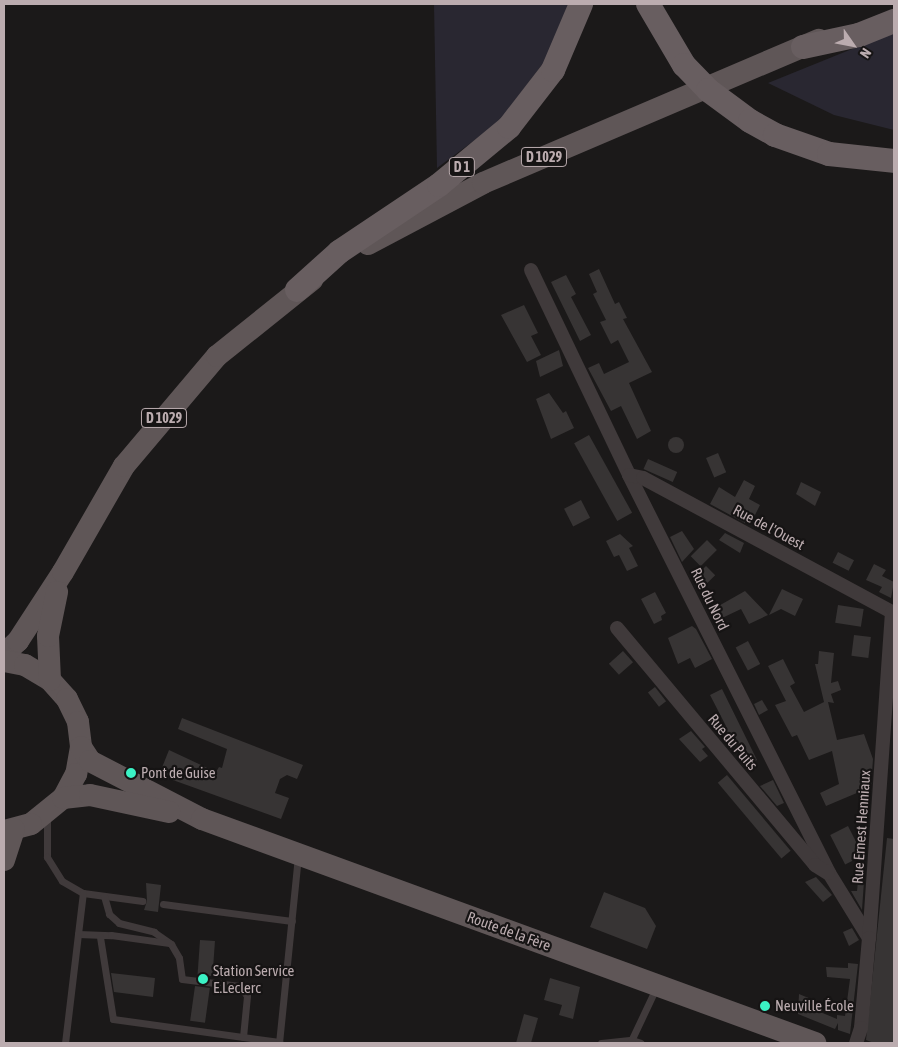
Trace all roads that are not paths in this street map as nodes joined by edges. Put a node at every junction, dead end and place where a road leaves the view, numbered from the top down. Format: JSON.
{"nodes":[{"id":1,"x":581,"y":4,"type":"edge"},
{"id":2,"x":648,"y":4,"type":"edge"},
{"id":3,"x":665,"y":4,"type":"edge"},
{"id":4,"x":894,"y":9,"type":"edge"},
{"id":5,"x":894,"y":21,"type":"edge"},
{"id":6,"x":803,"y":47,"type":"junction"},
{"id":7,"x":694,"y":64,"type":"junction"},
{"id":8,"x":736,"y":103,"type":"junction"},
{"id":9,"x":894,"y":147,"type":"edge"},
{"id":10,"x":894,"y":161,"type":"edge"},
{"id":11,"x":531,"y":270,"type":"dead end"},
{"id":12,"x":297,"y":290,"type":"junction"},
{"id":13,"x":629,"y":475,"type":"junction"},
{"id":14,"x":64,"y":572,"type":"junction"},
{"id":15,"x":892,"y":612,"type":"joint"},
{"id":16,"x":617,"y":628,"type":"dead end"},
{"id":17,"x":4,"y":654,"type":"edge"},
{"id":18,"x":4,"y":660,"type":"edge"},
{"id":19,"x":50,"y":680,"type":"junction"},
{"id":20,"x":81,"y":747,"type":"junction"},
{"id":21,"x":63,"y":798,"type":"junction"},
{"id":22,"x":47,"y":814,"type":"junction"},
{"id":23,"x":202,"y":819,"type":"junction"},
{"id":24,"x":9,"y":830,"type":"edge"},
{"id":25,"x":299,"y":854,"type":"junction"},
{"id":26,"x":4,"y":860,"type":"edge"},
{"id":27,"x":829,"y":873,"type":"junction"},
{"id":28,"x":83,"y":893,"type":"junction"},
{"id":29,"x":104,"y":896,"type":"junction"},
{"id":30,"x":142,"y":901,"type":"dead end"},
{"id":31,"x":163,"y":904,"type":"dead end"},
{"id":32,"x":292,"y":921,"type":"junction"},
{"id":33,"x":78,"y":934,"type":"junction"},
{"id":34,"x":100,"y":937,"type":"junction"},
{"id":35,"x":869,"y":938,"type":"junction"},
{"id":36,"x":171,"y":944,"type":"junction"},
{"id":37,"x":658,"y":986,"type":"junction"},
{"id":38,"x":243,"y":1037,"type":"junction"},
{"id":39,"x":631,"y":1041,"type":"edge"},
{"id":40,"x":279,"y":1042,"type":"edge"},
{"id":41,"x":65,"y":1043,"type":"edge"},
{"id":42,"x":601,"y":1043,"type":"edge"},
{"id":43,"x":641,"y":1043,"type":"edge"},
{"id":44,"x":815,"y":1043,"type":"edge"},
{"id":45,"x":856,"y":1043,"type":"edge"}],
"edges":[{"from":1,"to":12,"type":"highway","number":"D 1"},
{"from":2,"to":7,"type":"highway"},
{"from":3,"to":7,"type":"highway"},
{"from":4,"to":6,"type":"main road","number":"D 1029"},
{"from":5,"to":6,"type":"highway"},
{"from":6,"to":12,"type":"main road","number":"D 1029"},
{"from":7,"to":8,"type":"highway"},
{"from":8,"to":9,"type":"highway"},
{"from":8,"to":10,"type":"highway"},
{"from":11,"to":13,"type":"street","name":"Rue du Nord"},
{"from":12,"to":14,"type":"main road","number":"D 1029"},
{"from":13,"to":15,"type":"street","name":"Rue de l'Ouest"},
{"from":13,"to":27,"type":"street","name":"Rue du Nord"},
{"from":14,"to":17,"type":"main road","number":"D 1029"},
{"from":14,"to":19,"type":"main road","number":"D 1029"},
{"from":15,"to":35,"type":"street","name":"Rue Ernest Henniaux"},
{"from":16,"to":27,"type":"street","name":"Rue du Puits"},
{"from":18,"to":19,"type":"main road"},
{"from":19,"to":20,"type":"main road"},
{"from":20,"to":21,"type":"main road"},
{"from":20,"to":23,"type":"main road","name":"Route de la Fère"},
{"from":21,"to":22,"type":"main road"},
{"from":21,"to":23,"type":"main road","name":"Route de la Fère"},
{"from":22,"to":24,"type":"main road"},
{"from":22,"to":28,"type":"lane"},
{"from":23,"to":25,"type":"main road","name":"Route de la Fère"},
{"from":24,"to":26,"type":"main road"},
{"from":25,"to":32,"type":"lane"},
{"from":25,"to":37,"type":"main road","name":"Route de la Fère"},
{"from":27,"to":35,"type":"street","name":"Rue du Nord"},
{"from":28,"to":29,"type":"lane"},
{"from":28,"to":33,"type":"lane"},
{"from":29,"to":30,"type":"lane"},
{"from":29,"to":36,"type":"lane"},
{"from":31,"to":32,"type":"lane"},
{"from":32,"to":40,"type":"lane"},
{"from":33,"to":34,"type":"lane"},
{"from":33,"to":41,"type":"lane"},
{"from":34,"to":36,"type":"lane"},
{"from":34,"to":38,"type":"lane"},
{"from":35,"to":45,"type":"street","name":"Rue Ernest Henniaux"},
{"from":36,"to":38,"type":"lane"},
{"from":37,"to":39,"type":"lane"},
{"from":37,"to":44,"type":"main road","name":"Route de la Fère"},
{"from":38,"to":40,"type":"lane"},
{"from":39,"to":42,"type":"lane"},
{"from":39,"to":43,"type":"lane"}]}
